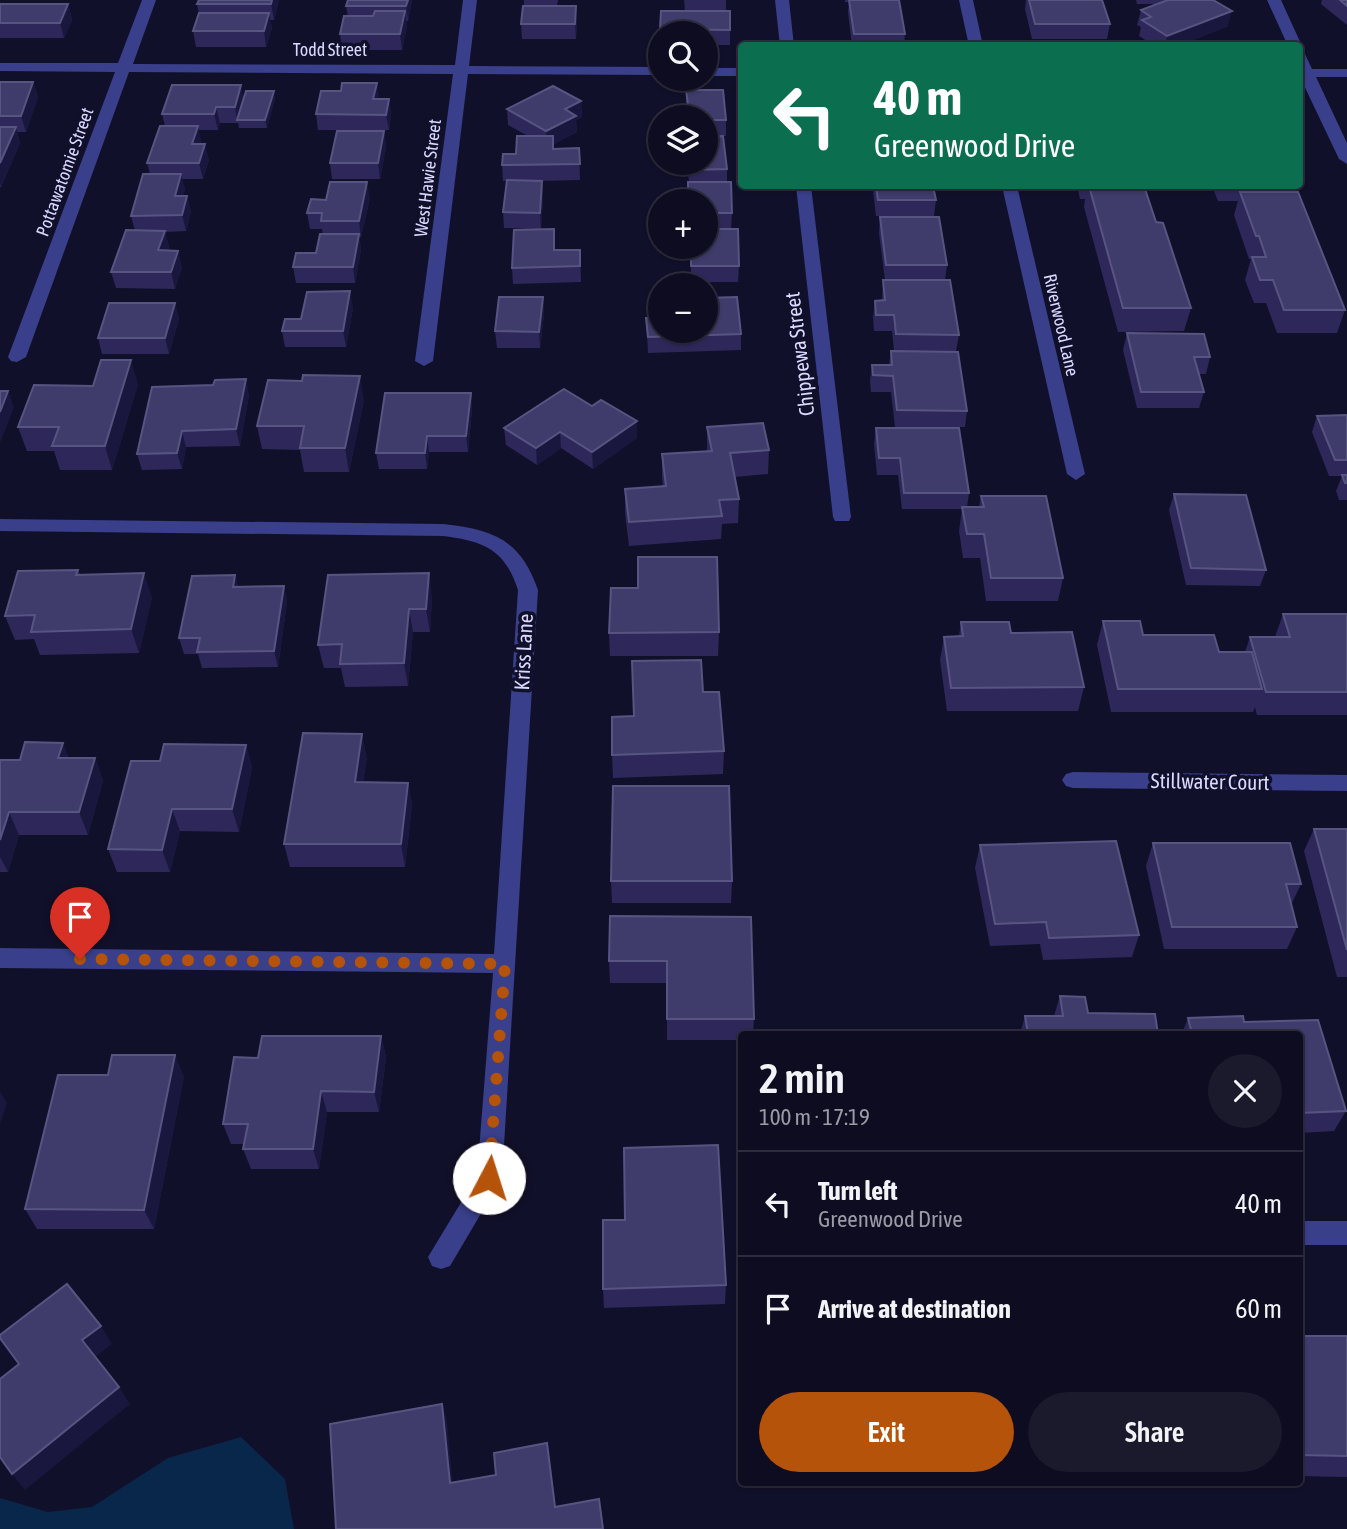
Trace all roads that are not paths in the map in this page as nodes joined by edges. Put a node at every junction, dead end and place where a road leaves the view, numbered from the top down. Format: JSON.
{"nodes":[{"id":1,"x":149,"y":0,"type":"edge"},
{"id":2,"x":470,"y":0,"type":"edge"},
{"id":3,"x":782,"y":0,"type":"edge"},
{"id":4,"x":966,"y":0,"type":"edge"},
{"id":5,"x":1274,"y":0,"type":"edge"},
{"id":6,"x":787,"y":42,"type":"edge"},
{"id":7,"x":975,"y":42,"type":"edge"},
{"id":8,"x":1293,"y":42,"type":"edge"},
{"id":9,"x":0,"y":67,"type":"edge"},
{"id":10,"x":124,"y":68,"type":"junction"},
{"id":11,"x":461,"y":70,"type":"junction"},
{"id":12,"x":648,"y":71,"type":"edge"},
{"id":13,"x":718,"y":72,"type":"edge"},
{"id":14,"x":738,"y":72,"type":"edge"},
{"id":15,"x":1304,"y":73,"type":"edge"},
{"id":16,"x":1347,"y":73,"type":"edge"},
{"id":17,"x":1347,"y":159,"type":"edge"},
{"id":18,"x":803,"y":189,"type":"edge"},
{"id":19,"x":1010,"y":189,"type":"edge"},
{"id":20,"x":17,"y":357,"type":"dead end"},
{"id":21,"x":424,"y":361,"type":"dead end"},
{"id":22,"x":1076,"y":474,"type":"dead end"},
{"id":23,"x":842,"y":517,"type":"dead end"},
{"id":24,"x":0,"y":525,"type":"edge"},
{"id":25,"x":1073,"y":780,"type":"dead end"},
{"id":26,"x":1347,"y":783,"type":"edge"},
{"id":27,"x":0,"y":958,"type":"edge"},
{"id":28,"x":505,"y":964,"type":"junction"},
{"id":29,"x":1303,"y":1233,"type":"edge"},
{"id":30,"x":1347,"y":1233,"type":"edge"},
{"id":31,"x":442,"y":1257,"type":"dead end"}],
"edges":[{"from":1,"to":10,"type":"street","name":"Pottawatomie Street"},
{"from":2,"to":11,"type":"street","name":"West Hawie Street"},
{"from":3,"to":6,"type":"street"},
{"from":4,"to":7,"type":"street"},
{"from":5,"to":8,"type":"street"},
{"from":9,"to":10,"type":"street","name":"Todd Street"},
{"from":10,"to":11,"type":"street","name":"Todd Street"},
{"from":10,"to":20,"type":"street","name":"Pottawatomie Street"},
{"from":11,"to":12,"type":"street","name":"Todd Street"},
{"from":11,"to":21,"type":"street","name":"West Hawie Street"},
{"from":13,"to":14,"type":"street"},
{"from":15,"to":16,"type":"street"},
{"from":15,"to":17,"type":"street"},
{"from":18,"to":23,"type":"street","name":"Chippewa Street"},
{"from":19,"to":22,"type":"street","name":"Riverwood Lane"},
{"from":24,"to":28,"type":"street","name":"Kriss Lane"},
{"from":25,"to":26,"type":"street","name":"Stillwater Court"},
{"from":27,"to":28,"type":"street"},
{"from":28,"to":31,"type":"street","name":"Kriss Lane"},
{"from":29,"to":30,"type":"street"}]}
